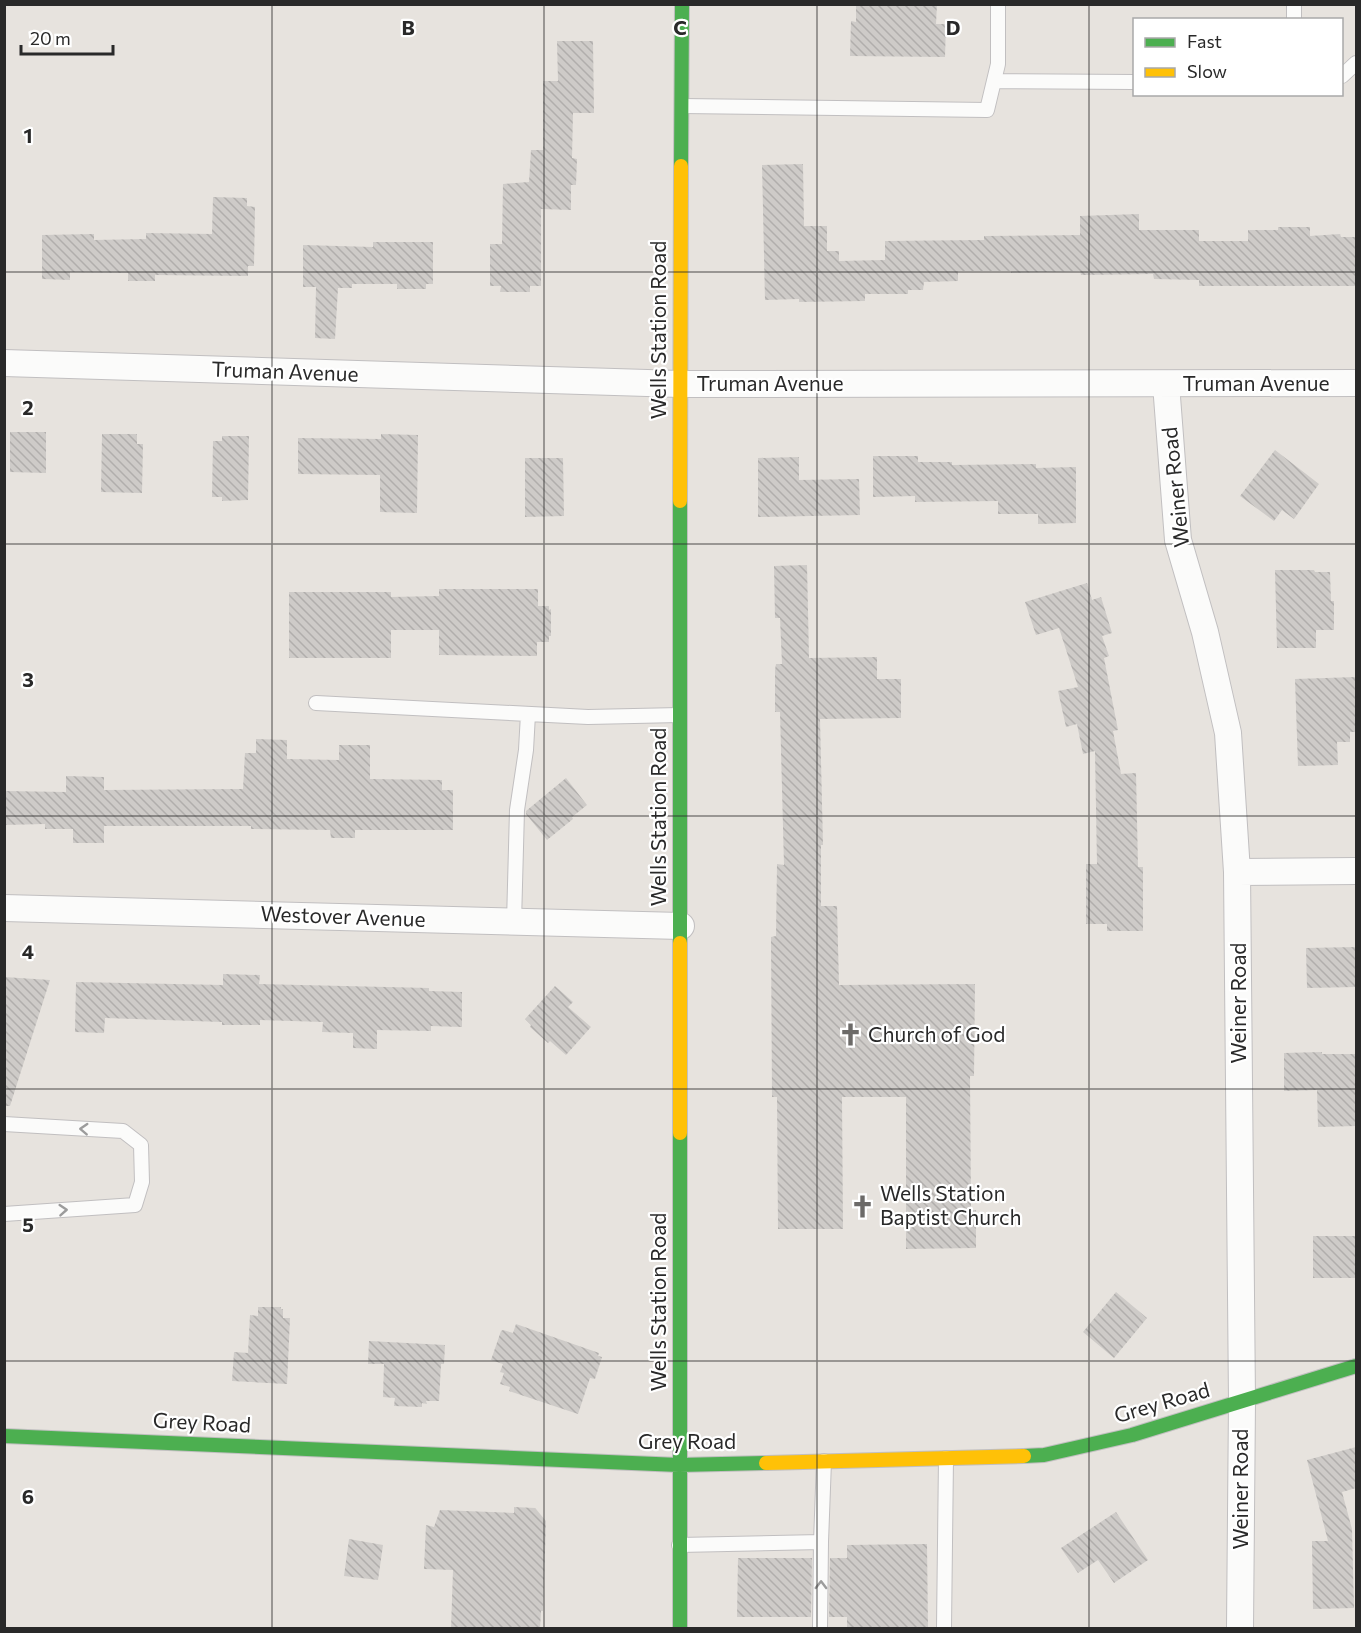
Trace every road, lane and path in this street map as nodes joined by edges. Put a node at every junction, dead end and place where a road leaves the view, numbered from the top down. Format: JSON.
{"nodes":[{"id":1,"x":682,"y":4,"type":"edge"},
{"id":2,"x":998,"y":4,"type":"edge"},
{"id":3,"x":1356,"y":63,"type":"edge"},
{"id":4,"x":1343,"y":74,"type":"edge"},
{"id":5,"x":994,"y":81,"type":"junction"},
{"id":6,"x":1133,"y":82,"type":"edge"},
{"id":7,"x":682,"y":106,"type":"junction"},
{"id":8,"x":4,"y":363,"type":"edge"},
{"id":9,"x":1356,"y":383,"type":"edge"},
{"id":10,"x":680,"y":384,"type":"junction"},
{"id":11,"x":1166,"y":384,"type":"junction"},
{"id":12,"x":316,"y":703,"type":"dead end"},
{"id":13,"x":528,"y":714,"type":"junction"},
{"id":14,"x":680,"y":715,"type":"junction"},
{"id":15,"x":1356,"y":871,"type":"edge"},
{"id":16,"x":1238,"y":872,"type":"junction"},
{"id":17,"x":4,"y":908,"type":"edge"},
{"id":18,"x":514,"y":922,"type":"junction"},
{"id":19,"x":681,"y":926,"type":"junction"},
{"id":20,"x":4,"y":1124,"type":"edge"},
{"id":21,"x":4,"y":1214,"type":"edge"},
{"id":22,"x":1356,"y":1366,"type":"edge"},
{"id":23,"x":1242,"y":1401,"type":"junction"},
{"id":24,"x":4,"y":1436,"type":"edge"},
{"id":25,"x":946,"y":1458,"type":"junction"},
{"id":26,"x":824,"y":1461,"type":"junction"},
{"id":27,"x":679,"y":1465,"type":"junction"},
{"id":28,"x":821,"y":1542,"type":"junction"},
{"id":29,"x":680,"y":1545,"type":"junction"},
{"id":30,"x":680,"y":1629,"type":"edge"},
{"id":31,"x":820,"y":1629,"type":"edge"},
{"id":32,"x":944,"y":1629,"type":"edge"},
{"id":33,"x":1240,"y":1629,"type":"edge"}],
"edges":[{"from":1,"to":7,"type":"street","name":"Wells Station Road"},
{"from":2,"to":5,"type":"lane"},
{"from":3,"to":4,"type":"lane"},
{"from":5,"to":6,"type":"lane"},
{"from":5,"to":7,"type":"lane"},
{"from":7,"to":10,"type":"street","name":"Wells Station Road"},
{"from":8,"to":10,"type":"street","name":"Truman Avenue"},
{"from":9,"to":11,"type":"street","name":"Truman Avenue"},
{"from":10,"to":11,"type":"street","name":"Truman Avenue"},
{"from":10,"to":14,"type":"street","name":"Wells Station Road"},
{"from":11,"to":16,"type":"street","name":"Weiner Road"},
{"from":12,"to":13,"type":"lane"},
{"from":13,"to":14,"type":"lane"},
{"from":13,"to":18,"type":"lane"},
{"from":14,"to":19,"type":"street","name":"Wells Station Road"},
{"from":15,"to":16,"type":"street"},
{"from":16,"to":23,"type":"street","name":"Weiner Road"},
{"from":17,"to":18,"type":"street","name":"Westover Avenue"},
{"from":18,"to":19,"type":"street","name":"Westover Avenue"},
{"from":19,"to":27,"type":"street","name":"Wells Station Road"},
{"from":21,"to":20,"type":"lane","one_way":true},
{"from":22,"to":23,"type":"street","name":"Grey Road"},
{"from":23,"to":25,"type":"street","name":"Grey Road"},
{"from":23,"to":33,"type":"street","name":"Weiner Road"},
{"from":24,"to":27,"type":"street","name":"Grey Road"},
{"from":25,"to":26,"type":"street","name":"Grey Road"},
{"from":25,"to":32,"type":"lane"},
{"from":26,"to":27,"type":"street","name":"Grey Road"},
{"from":26,"to":28,"type":"lane"},
{"from":27,"to":29,"type":"street","name":"Wells Station Road"},
{"from":28,"to":29,"type":"lane"},
{"from":31,"to":28,"type":"lane","one_way":true},
{"from":29,"to":30,"type":"street","name":"Wells Station Road"}]}
